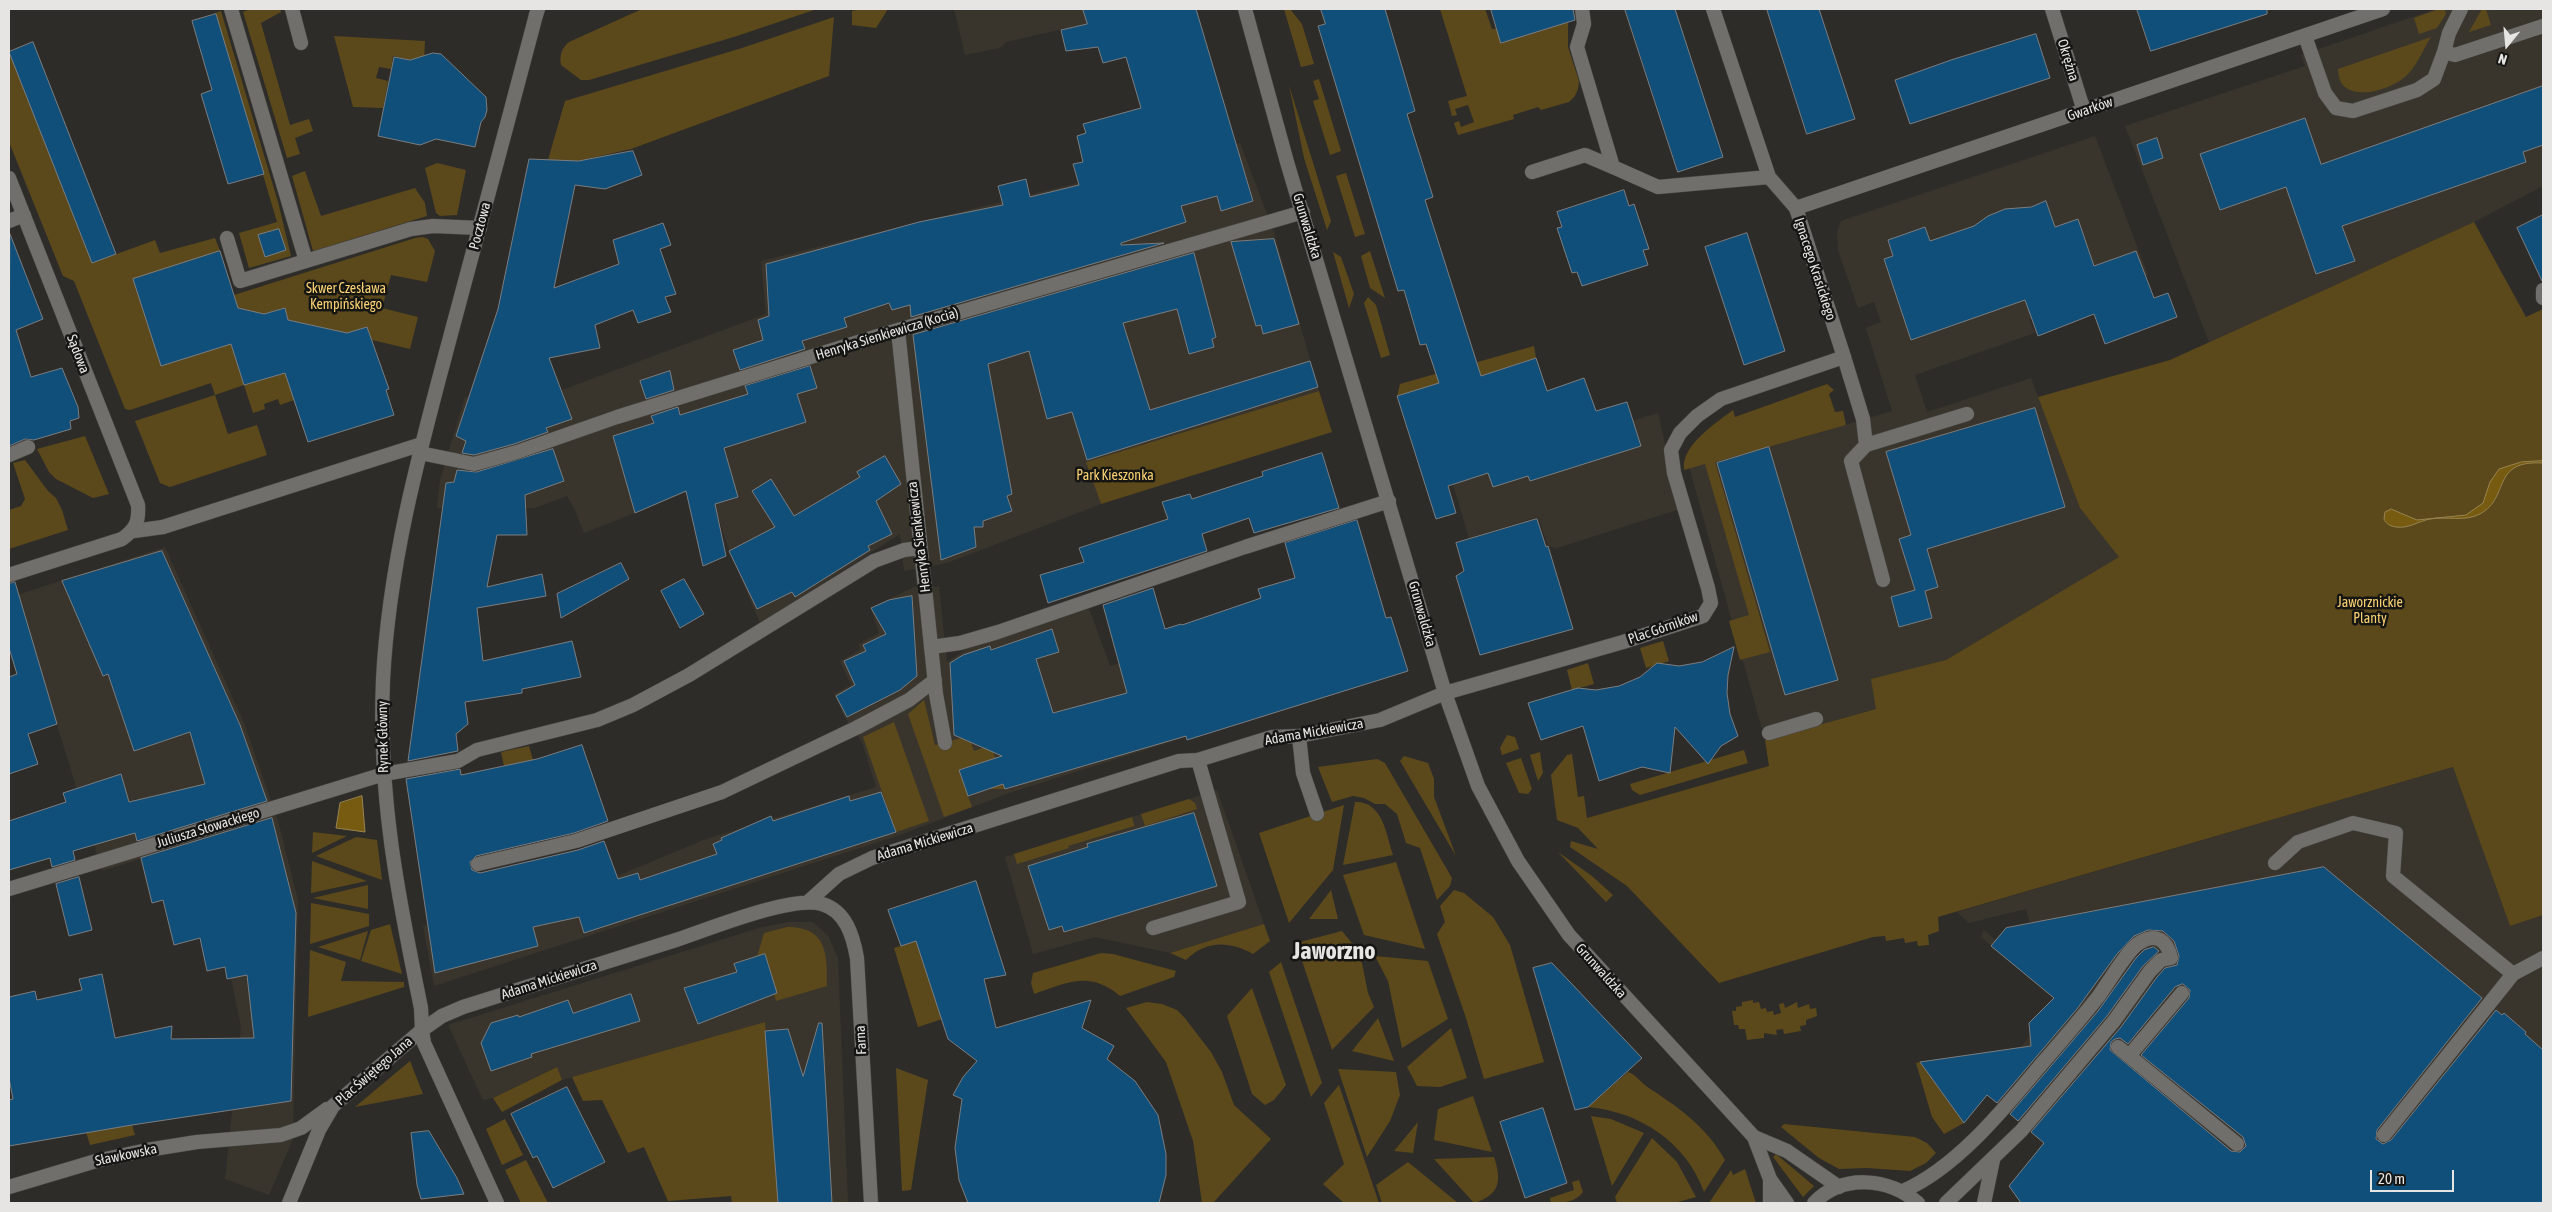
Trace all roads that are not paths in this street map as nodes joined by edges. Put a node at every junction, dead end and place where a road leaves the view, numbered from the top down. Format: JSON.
{"nodes":[{"id":1,"x":232,"y":9,"type":"edge"},
{"id":2,"x":292,"y":9,"type":"edge"},
{"id":3,"x":1245,"y":9,"type":"edge"},
{"id":4,"x":1582,"y":9,"type":"edge"},
{"id":5,"x":1713,"y":9,"type":"edge"},
{"id":6,"x":2052,"y":9,"type":"edge"},
{"id":7,"x":2383,"y":9,"type":"edge"},
{"id":8,"x":2461,"y":9,"type":"edge"},
{"id":9,"x":537,"y":12,"type":"edge"},
{"id":10,"x":2543,"y":26,"type":"edge"},
{"id":11,"x":2306,"y":36,"type":"junction"},
{"id":12,"x":302,"y":43,"type":"dead end"},
{"id":13,"x":2444,"y":52,"type":"junction"},
{"id":14,"x":2084,"y":111,"type":"junction"},
{"id":15,"x":1613,"y":167,"type":"junction"},
{"id":16,"x":1532,"y":172,"type":"dead end"},
{"id":17,"x":1769,"y":177,"type":"junction"},
{"id":18,"x":9,"y":178,"type":"edge"},
{"id":19,"x":1796,"y":208,"type":"junction"},
{"id":20,"x":1303,"y":212,"type":"junction"},
{"id":21,"x":24,"y":216,"type":"junction"},
{"id":22,"x":9,"y":221,"type":"edge"},
{"id":23,"x":480,"y":228,"type":"junction"},
{"id":24,"x":227,"y":238,"type":"dead end"},
{"id":25,"x":306,"y":261,"type":"junction"},
{"id":26,"x":2543,"y":290,"type":"edge"},
{"id":27,"x":2543,"y":298,"type":"edge"},
{"id":28,"x":898,"y":330,"type":"junction"},
{"id":29,"x":1844,"y":357,"type":"junction"},
{"id":30,"x":1967,"y":414,"type":"dead end"},
{"id":31,"x":1866,"y":445,"type":"junction"},
{"id":32,"x":28,"y":447,"type":"dead end"},
{"id":33,"x":421,"y":448,"type":"junction"},
{"id":34,"x":9,"y":455,"type":"edge"},
{"id":35,"x":1389,"y":501,"type":"junction"},
{"id":36,"x":134,"y":530,"type":"junction"},
{"id":37,"x":920,"y":548,"type":"junction"},
{"id":38,"x":9,"y":575,"type":"edge"},
{"id":39,"x":1883,"y":580,"type":"dead end"},
{"id":40,"x":932,"y":647,"type":"junction"},
{"id":41,"x":935,"y":680,"type":"junction"},
{"id":42,"x":1445,"y":693,"type":"junction"},
{"id":43,"x":1816,"y":720,"type":"dead end"},
{"id":44,"x":1769,"y":733,"type":"dead end"},
{"id":45,"x":1299,"y":736,"type":"junction"},
{"id":46,"x":946,"y":743,"type":"dead end"},
{"id":47,"x":1198,"y":760,"type":"junction"},
{"id":48,"x":384,"y":774,"type":"junction"},
{"id":49,"x":1317,"y":814,"type":"dead end"},
{"id":50,"x":2275,"y":863,"type":"dead end"},
{"id":51,"x":478,"y":864,"type":"dead end"},
{"id":52,"x":9,"y":889,"type":"edge"},
{"id":53,"x":809,"y":902,"type":"junction"},
{"id":54,"x":1153,"y":928,"type":"dead end"},
{"id":55,"x":2543,"y":958,"type":"edge"},
{"id":56,"x":2513,"y":974,"type":"junction"},
{"id":57,"x":2182,"y":993,"type":"dead end"},
{"id":58,"x":422,"y":1030,"type":"junction"},
{"id":59,"x":346,"y":1093,"type":"junction"},
{"id":60,"x":2384,"y":1134,"type":"dead end"},
{"id":61,"x":1754,"y":1137,"type":"junction"},
{"id":62,"x":2237,"y":1144,"type":"dead end"},
{"id":63,"x":1993,"y":1160,"type":"junction"},
{"id":64,"x":1770,"y":1179,"type":"junction"},
{"id":65,"x":9,"y":1186,"type":"edge"},
{"id":66,"x":1839,"y":1187,"type":"junction"},
{"id":67,"x":1903,"y":1191,"type":"junction"},
{"id":68,"x":289,"y":1203,"type":"edge"},
{"id":69,"x":497,"y":1203,"type":"edge"},
{"id":70,"x":871,"y":1203,"type":"edge"},
{"id":71,"x":1770,"y":1203,"type":"edge"},
{"id":72,"x":1787,"y":1203,"type":"edge"},
{"id":73,"x":1814,"y":1203,"type":"edge"},
{"id":74,"x":1918,"y":1203,"type":"edge"},
{"id":75,"x":1946,"y":1203,"type":"edge"},
{"id":76,"x":1984,"y":1203,"type":"edge"}],
"edges":[{"from":1,"to":25,"type":"street"},
{"from":2,"to":12,"type":"street"},
{"from":3,"to":20,"type":"street","name":"Grunwaldzka"},
{"from":4,"to":15,"type":"street"},
{"from":5,"to":17,"type":"street","name":"Ignacego Krasickiego"},
{"from":6,"to":14,"type":"street","name":"Okrężna"},
{"from":7,"to":11,"type":"street","name":"Gwarków"},
{"from":8,"to":13,"type":"street"},
{"from":9,"to":23,"type":"street","name":"Pocztowa"},
{"from":10,"to":13,"type":"street"},
{"from":11,"to":13,"type":"street"},
{"from":11,"to":14,"type":"street","name":"Gwarków"},
{"from":14,"to":19,"type":"street","name":"Gwarków"},
{"from":15,"to":16,"type":"street"},
{"from":15,"to":17,"type":"street"},
{"from":17,"to":19,"type":"street","name":"Ignacego Krasickiego"},
{"from":18,"to":21,"type":"street","name":"Sądowa"},
{"from":19,"to":29,"type":"street","name":"Ignacego Krasickiego"},
{"from":20,"to":28,"type":"street","name":"Henryka Sienkiewicza (Kocia)"},
{"from":20,"to":35,"type":"street","name":"Grunwaldzka"},
{"from":21,"to":22,"type":"street"},
{"from":21,"to":36,"type":"street","name":"Sądowa"},
{"from":23,"to":25,"type":"street"},
{"from":23,"to":33,"type":"street","name":"Pocztowa"},
{"from":24,"to":25,"type":"street"},
{"from":26,"to":27,"type":"street"},
{"from":28,"to":33,"type":"street","name":"Henryka Sienkiewicza (Kocia)"},
{"from":28,"to":37,"type":"street","name":"Henryka Sienkiewicza"},
{"from":29,"to":31,"type":"street","name":"Ignacego Krasickiego"},
{"from":29,"to":42,"type":"street","name":"Plac Górników"},
{"from":30,"to":31,"type":"street"},
{"from":31,"to":39,"type":"street"},
{"from":32,"to":34,"type":"street"},
{"from":33,"to":36,"type":"street"},
{"from":33,"to":48,"type":"street","name":"Rynek Główny"},
{"from":35,"to":40,"type":"street"},
{"from":35,"to":42,"type":"street","name":"Grunwaldzka"},
{"from":36,"to":38,"type":"street"},
{"from":37,"to":40,"type":"street","name":"Henryka Sienkiewicza"},
{"from":37,"to":48,"type":"street","name":"Juliusza Słowackiego"},
{"from":40,"to":41,"type":"street","name":"Henryka Sienkiewicza"},
{"from":41,"to":46,"type":"street","name":"Henryka Sienkiewicza"},
{"from":41,"to":51,"type":"street"},
{"from":42,"to":45,"type":"street","name":"Adama Mickiewicza"},
{"from":42,"to":61,"type":"street","name":"Grunwaldzka"},
{"from":43,"to":44,"type":"street"},
{"from":45,"to":47,"type":"street","name":"Adama Mickiewicza"},
{"from":45,"to":49,"type":"street"},
{"from":47,"to":53,"type":"street","name":"Adama Mickiewicza"},
{"from":47,"to":54,"type":"street"},
{"from":48,"to":52,"type":"street","name":"Juliusza Słowackiego"},
{"from":48,"to":58,"type":"street","name":"Rynek Główny"},
{"from":50,"to":56,"type":"street"},
{"from":53,"to":58,"type":"street","name":"Adama Mickiewicza"},
{"from":53,"to":70,"type":"street","name":"Farna"},
{"from":55,"to":56,"type":"street"},
{"from":56,"to":60,"type":"street"},
{"from":57,"to":62,"type":"street"},
{"from":58,"to":59,"type":"street","name":"Plac Świętego Jana"},
{"from":58,"to":69,"type":"street","name":"Plac Świętego Jana"},
{"from":59,"to":65,"type":"street","name":"Sławkowska"},
{"from":59,"to":68,"type":"street","name":"Plac Świętego Jana"},
{"from":61,"to":64,"type":"street","name":"Grunwaldzka"},
{"from":61,"to":66,"type":"street","name":"Grunwaldzka"},
{"from":63,"to":67,"type":"street"},
{"from":63,"to":75,"type":"street"},
{"from":63,"to":76,"type":"street"},
{"from":64,"to":71,"type":"street"},
{"from":64,"to":72,"type":"street","name":"Grunwaldzka"},
{"from":66,"to":67,"type":"street"},
{"from":66,"to":73,"type":"street"},
{"from":67,"to":74,"type":"street"}]}
